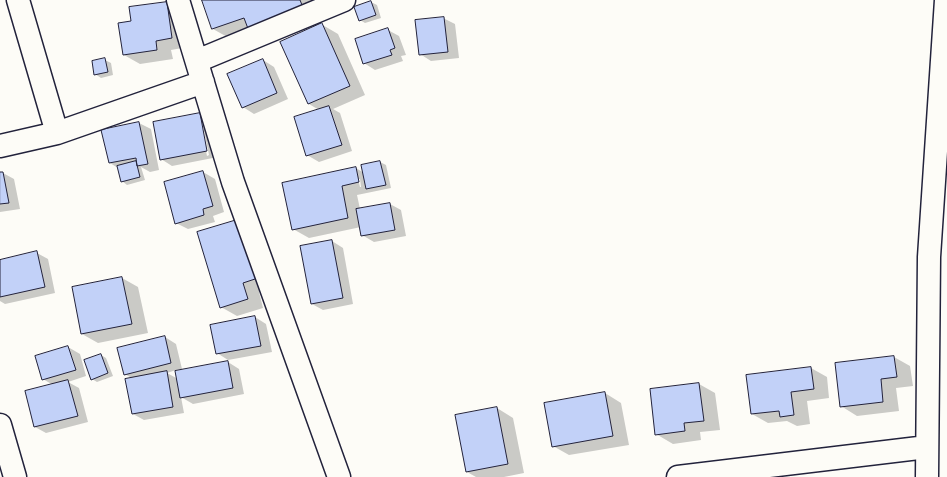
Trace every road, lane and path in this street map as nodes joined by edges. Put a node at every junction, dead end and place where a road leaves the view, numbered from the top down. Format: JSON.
{"nodes":[{"id":1,"x":18,"y":0,"type":"edge"},
{"id":2,"x":178,"y":0,"type":"edge"},
{"id":3,"x":344,"y":0,"type":"edge"},
{"id":4,"x":946,"y":0,"type":"edge"},
{"id":5,"x":197,"y":61,"type":"junction"},
{"id":6,"x":204,"y":82,"type":"junction"},
{"id":7,"x":57,"y":133,"type":"junction"},
{"id":8,"x":0,"y":146,"type":"edge"},
{"id":9,"x":0,"y":425,"type":"edge"},
{"id":10,"x":927,"y":447,"type":"junction"},
{"id":11,"x":15,"y":477,"type":"edge"},
{"id":12,"x":339,"y":477,"type":"edge"},
{"id":13,"x":678,"y":477,"type":"edge"},
{"id":14,"x":926,"y":477,"type":"edge"}],
"edges":[{"from":1,"to":7,"type":"street"},
{"from":2,"to":5,"type":"street"},
{"from":3,"to":5,"type":"street"},
{"from":4,"to":10,"type":"street"},
{"from":5,"to":6,"type":"street"},
{"from":6,"to":7,"type":"street"},
{"from":6,"to":12,"type":"street"},
{"from":7,"to":8,"type":"street"},
{"from":9,"to":11,"type":"street"},
{"from":10,"to":13,"type":"street"},
{"from":10,"to":14,"type":"street"}]}
